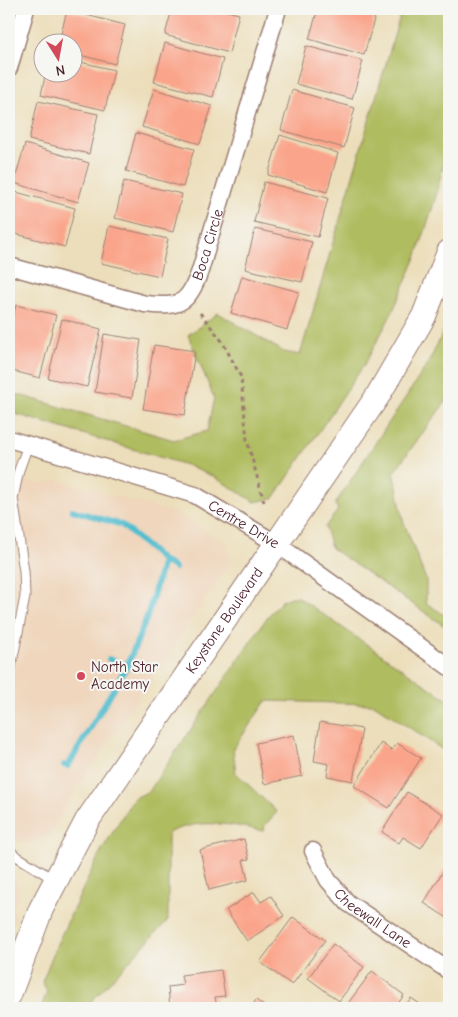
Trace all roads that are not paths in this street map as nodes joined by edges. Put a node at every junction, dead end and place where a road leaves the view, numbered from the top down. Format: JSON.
{"nodes":[{"id":1,"x":26,"y":9,"type":"edge"},
{"id":2,"x":278,"y":9,"type":"edge"},
{"id":3,"x":9,"y":68,"type":"edge"},
{"id":4,"x":449,"y":252,"type":"edge"},
{"id":5,"x":9,"y":266,"type":"edge"},
{"id":6,"x":9,"y":439,"type":"edge"},
{"id":7,"x":28,"y":445,"type":"junction"},
{"id":8,"x":276,"y":544,"type":"junction"},
{"id":9,"x":449,"y":667,"type":"edge"},
{"id":10,"x":9,"y":677,"type":"edge"},
{"id":11,"x":9,"y":848,"type":"edge"},
{"id":12,"x":312,"y":851,"type":"dead end"},
{"id":13,"x":54,"y":880,"type":"junction"},
{"id":14,"x":449,"y":971,"type":"edge"},
{"id":15,"x":9,"y":995,"type":"edge"}],
"edges":[{"from":1,"to":3,"type":"street"},
{"from":2,"to":5,"type":"street","name":"Boca Circle"},
{"from":4,"to":8,"type":"street","name":"Keystone Boulevard"},
{"from":6,"to":7,"type":"street","name":"Centre Drive"},
{"from":7,"to":8,"type":"street","name":"Centre Drive"},
{"from":7,"to":10,"type":"lane"},
{"from":8,"to":9,"type":"street","name":"Centre Drive"},
{"from":8,"to":13,"type":"street","name":"Keystone Boulevard"},
{"from":11,"to":13,"type":"lane"},
{"from":12,"to":14,"type":"street","name":"Cheewall Lane"},
{"from":13,"to":15,"type":"street","name":"Keystone Boulevard"}]}
